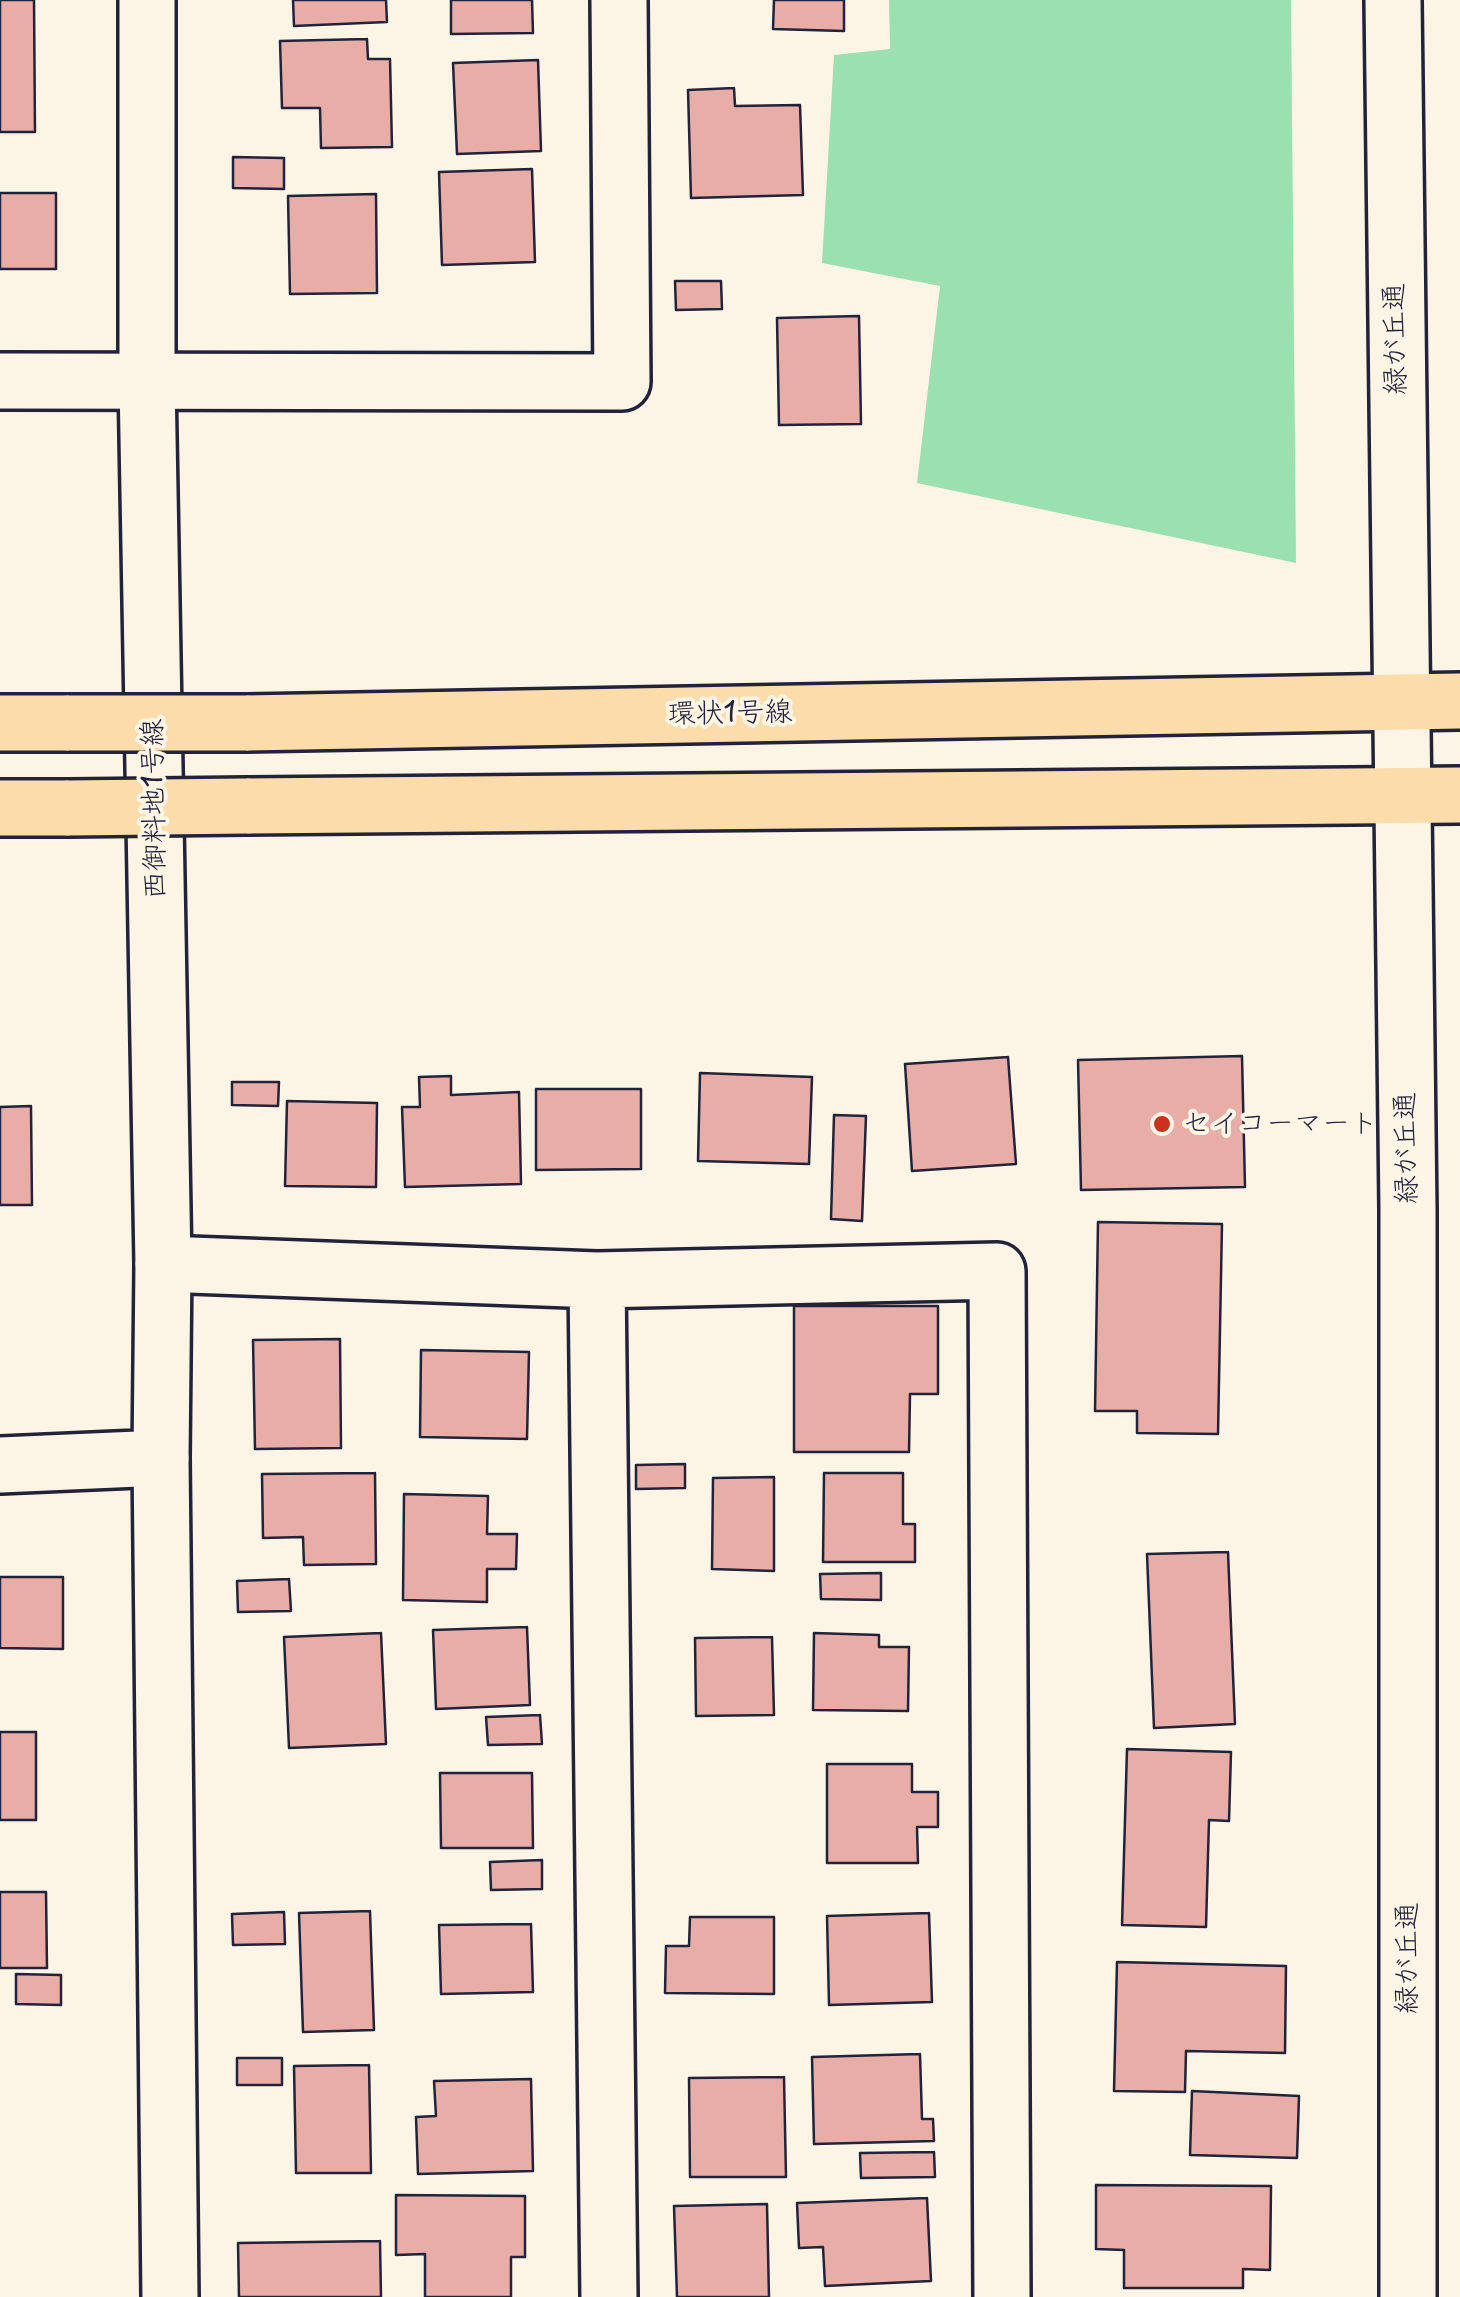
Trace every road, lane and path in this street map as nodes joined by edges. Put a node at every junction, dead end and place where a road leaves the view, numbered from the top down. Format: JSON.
{"nodes":[{"id":1,"x":147,"y":0,"type":"edge"},
{"id":2,"x":618,"y":0,"type":"edge"},
{"id":3,"x":1393,"y":0,"type":"edge"},
{"id":4,"x":0,"y":381,"type":"edge"},
{"id":5,"x":147,"y":381,"type":"junction"},
{"id":6,"x":1404,"y":701,"type":"junction"},
{"id":7,"x":1460,"y":701,"type":"edge"},
{"id":8,"x":0,"y":723,"type":"edge"},
{"id":9,"x":1460,"y":795,"type":"edge"},
{"id":10,"x":1404,"y":796,"type":"junction"},
{"id":11,"x":0,"y":808,"type":"edge"},
{"id":12,"x":163,"y":1264,"type":"junction"},
{"id":13,"x":597,"y":1280,"type":"junction"},
{"id":14,"x":161,"y":1458,"type":"junction"},
{"id":15,"x":0,"y":1466,"type":"edge"},
{"id":16,"x":170,"y":2297,"type":"edge"},
{"id":17,"x":609,"y":2297,"type":"edge"},
{"id":18,"x":1002,"y":2297,"type":"edge"},
{"id":19,"x":1408,"y":2297,"type":"edge"}],
"edges":[{"from":1,"to":5,"type":"street","name":"西御料地1号線"},
{"from":2,"to":5,"type":"street"},
{"from":3,"to":6,"type":"street","name":"緑が丘通"},
{"from":4,"to":5,"type":"street"},
{"from":5,"to":12,"type":"street","name":"西御料地1号線"},
{"from":6,"to":7,"type":"main road","name":"環状1号線"},
{"from":6,"to":8,"type":"main road","name":"環状1号線","bridge":true},
{"from":6,"to":10,"type":"street","name":"緑が丘通"},
{"from":9,"to":10,"type":"main road"},
{"from":10,"to":11,"type":"main road","bridge":true},
{"from":10,"to":19,"type":"street","name":"緑が丘通"},
{"from":12,"to":13,"type":"street"},
{"from":12,"to":14,"type":"street","name":"西御料地1号線"},
{"from":13,"to":17,"type":"street"},
{"from":13,"to":18,"type":"street"},
{"from":14,"to":15,"type":"street"},
{"from":14,"to":16,"type":"street","name":"西御料地1号線"}]}
